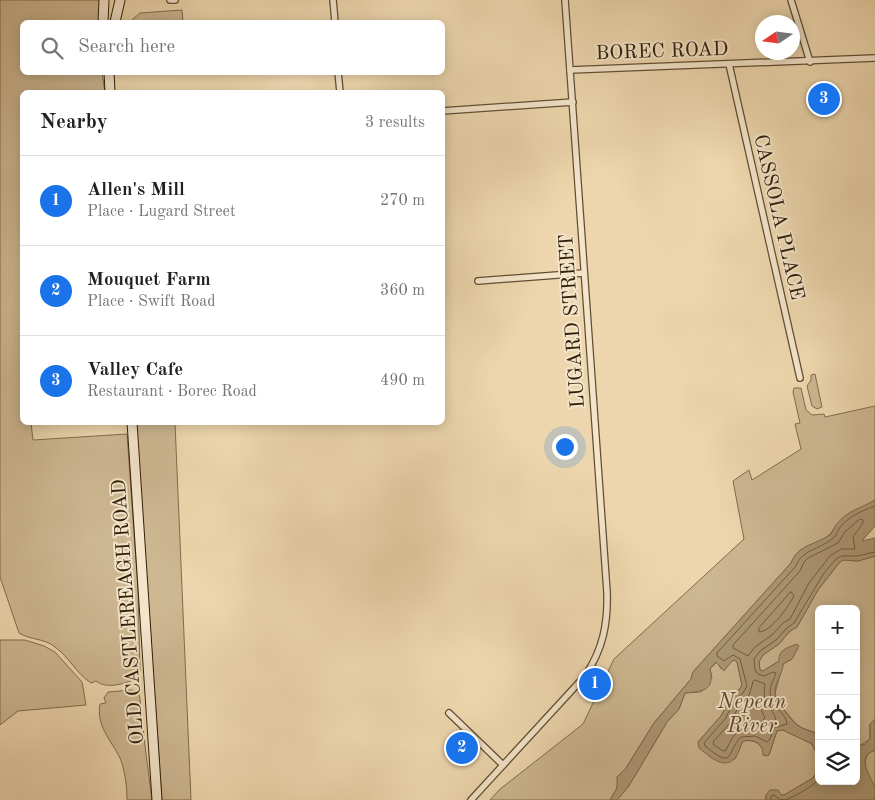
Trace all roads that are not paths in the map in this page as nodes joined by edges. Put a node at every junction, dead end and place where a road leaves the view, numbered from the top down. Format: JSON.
{"nodes":[{"id":1,"x":104,"y":0,"type":"edge"},
{"id":2,"x":120,"y":0,"type":"edge"},
{"id":3,"x":170,"y":0,"type":"edge"},
{"id":4,"x":174,"y":0,"type":"edge"},
{"id":5,"x":333,"y":0,"type":"edge"},
{"id":6,"x":566,"y":0,"type":"edge"},
{"id":7,"x":791,"y":0,"type":"edge"},
{"id":8,"x":103,"y":20,"type":"edge"},
{"id":9,"x":115,"y":20,"type":"edge"},
{"id":10,"x":335,"y":20,"type":"edge"},
{"id":11,"x":875,"y":58,"type":"edge"},
{"id":12,"x":810,"y":62,"type":"junction"},
{"id":13,"x":729,"y":64,"type":"junction"},
{"id":14,"x":570,"y":70,"type":"junction"},
{"id":15,"x":109,"y":75,"type":"edge"},
{"id":16,"x":338,"y":75,"type":"edge"},
{"id":17,"x":110,"y":90,"type":"edge"},
{"id":18,"x":340,"y":90,"type":"edge"},
{"id":19,"x":573,"y":102,"type":"junction"},
{"id":20,"x":445,"y":111,"type":"edge"},
{"id":21,"x":584,"y":273,"type":"junction"},
{"id":22,"x":478,"y":281,"type":"dead end"},
{"id":23,"x":800,"y":378,"type":"dead end"},
{"id":24,"x":132,"y":425,"type":"edge"},
{"id":25,"x":449,"y":713,"type":"dead end"},
{"id":26,"x":503,"y":764,"type":"junction"},
{"id":27,"x":157,"y":800,"type":"edge"},
{"id":28,"x":470,"y":800,"type":"edge"}],
"edges":[{"from":1,"to":8,"type":"street"},
{"from":2,"to":9,"type":"street"},
{"from":3,"to":4,"type":"street"},
{"from":5,"to":10,"type":"street"},
{"from":6,"to":14,"type":"street","name":"LUGARD STREET"},
{"from":7,"to":12,"type":"street"},
{"from":11,"to":12,"type":"street","name":"BOREC ROAD"},
{"from":12,"to":13,"type":"street","name":"BOREC ROAD"},
{"from":13,"to":14,"type":"street","name":"BOREC ROAD"},
{"from":13,"to":23,"type":"street","name":"CASSOLA PLACE"},
{"from":14,"to":19,"type":"street","name":"LUGARD STREET"},
{"from":15,"to":17,"type":"street"},
{"from":16,"to":18,"type":"street"},
{"from":19,"to":20,"type":"street"},
{"from":19,"to":21,"type":"street","name":"LUGARD STREET"},
{"from":21,"to":22,"type":"street"},
{"from":21,"to":26,"type":"street","name":"LUGARD STREET"},
{"from":24,"to":27,"type":"street","name":"OLD CASTLEREAGH ROAD"},
{"from":25,"to":26,"type":"street"},
{"from":26,"to":28,"type":"street","name":"LUGARD STREET"}]}
